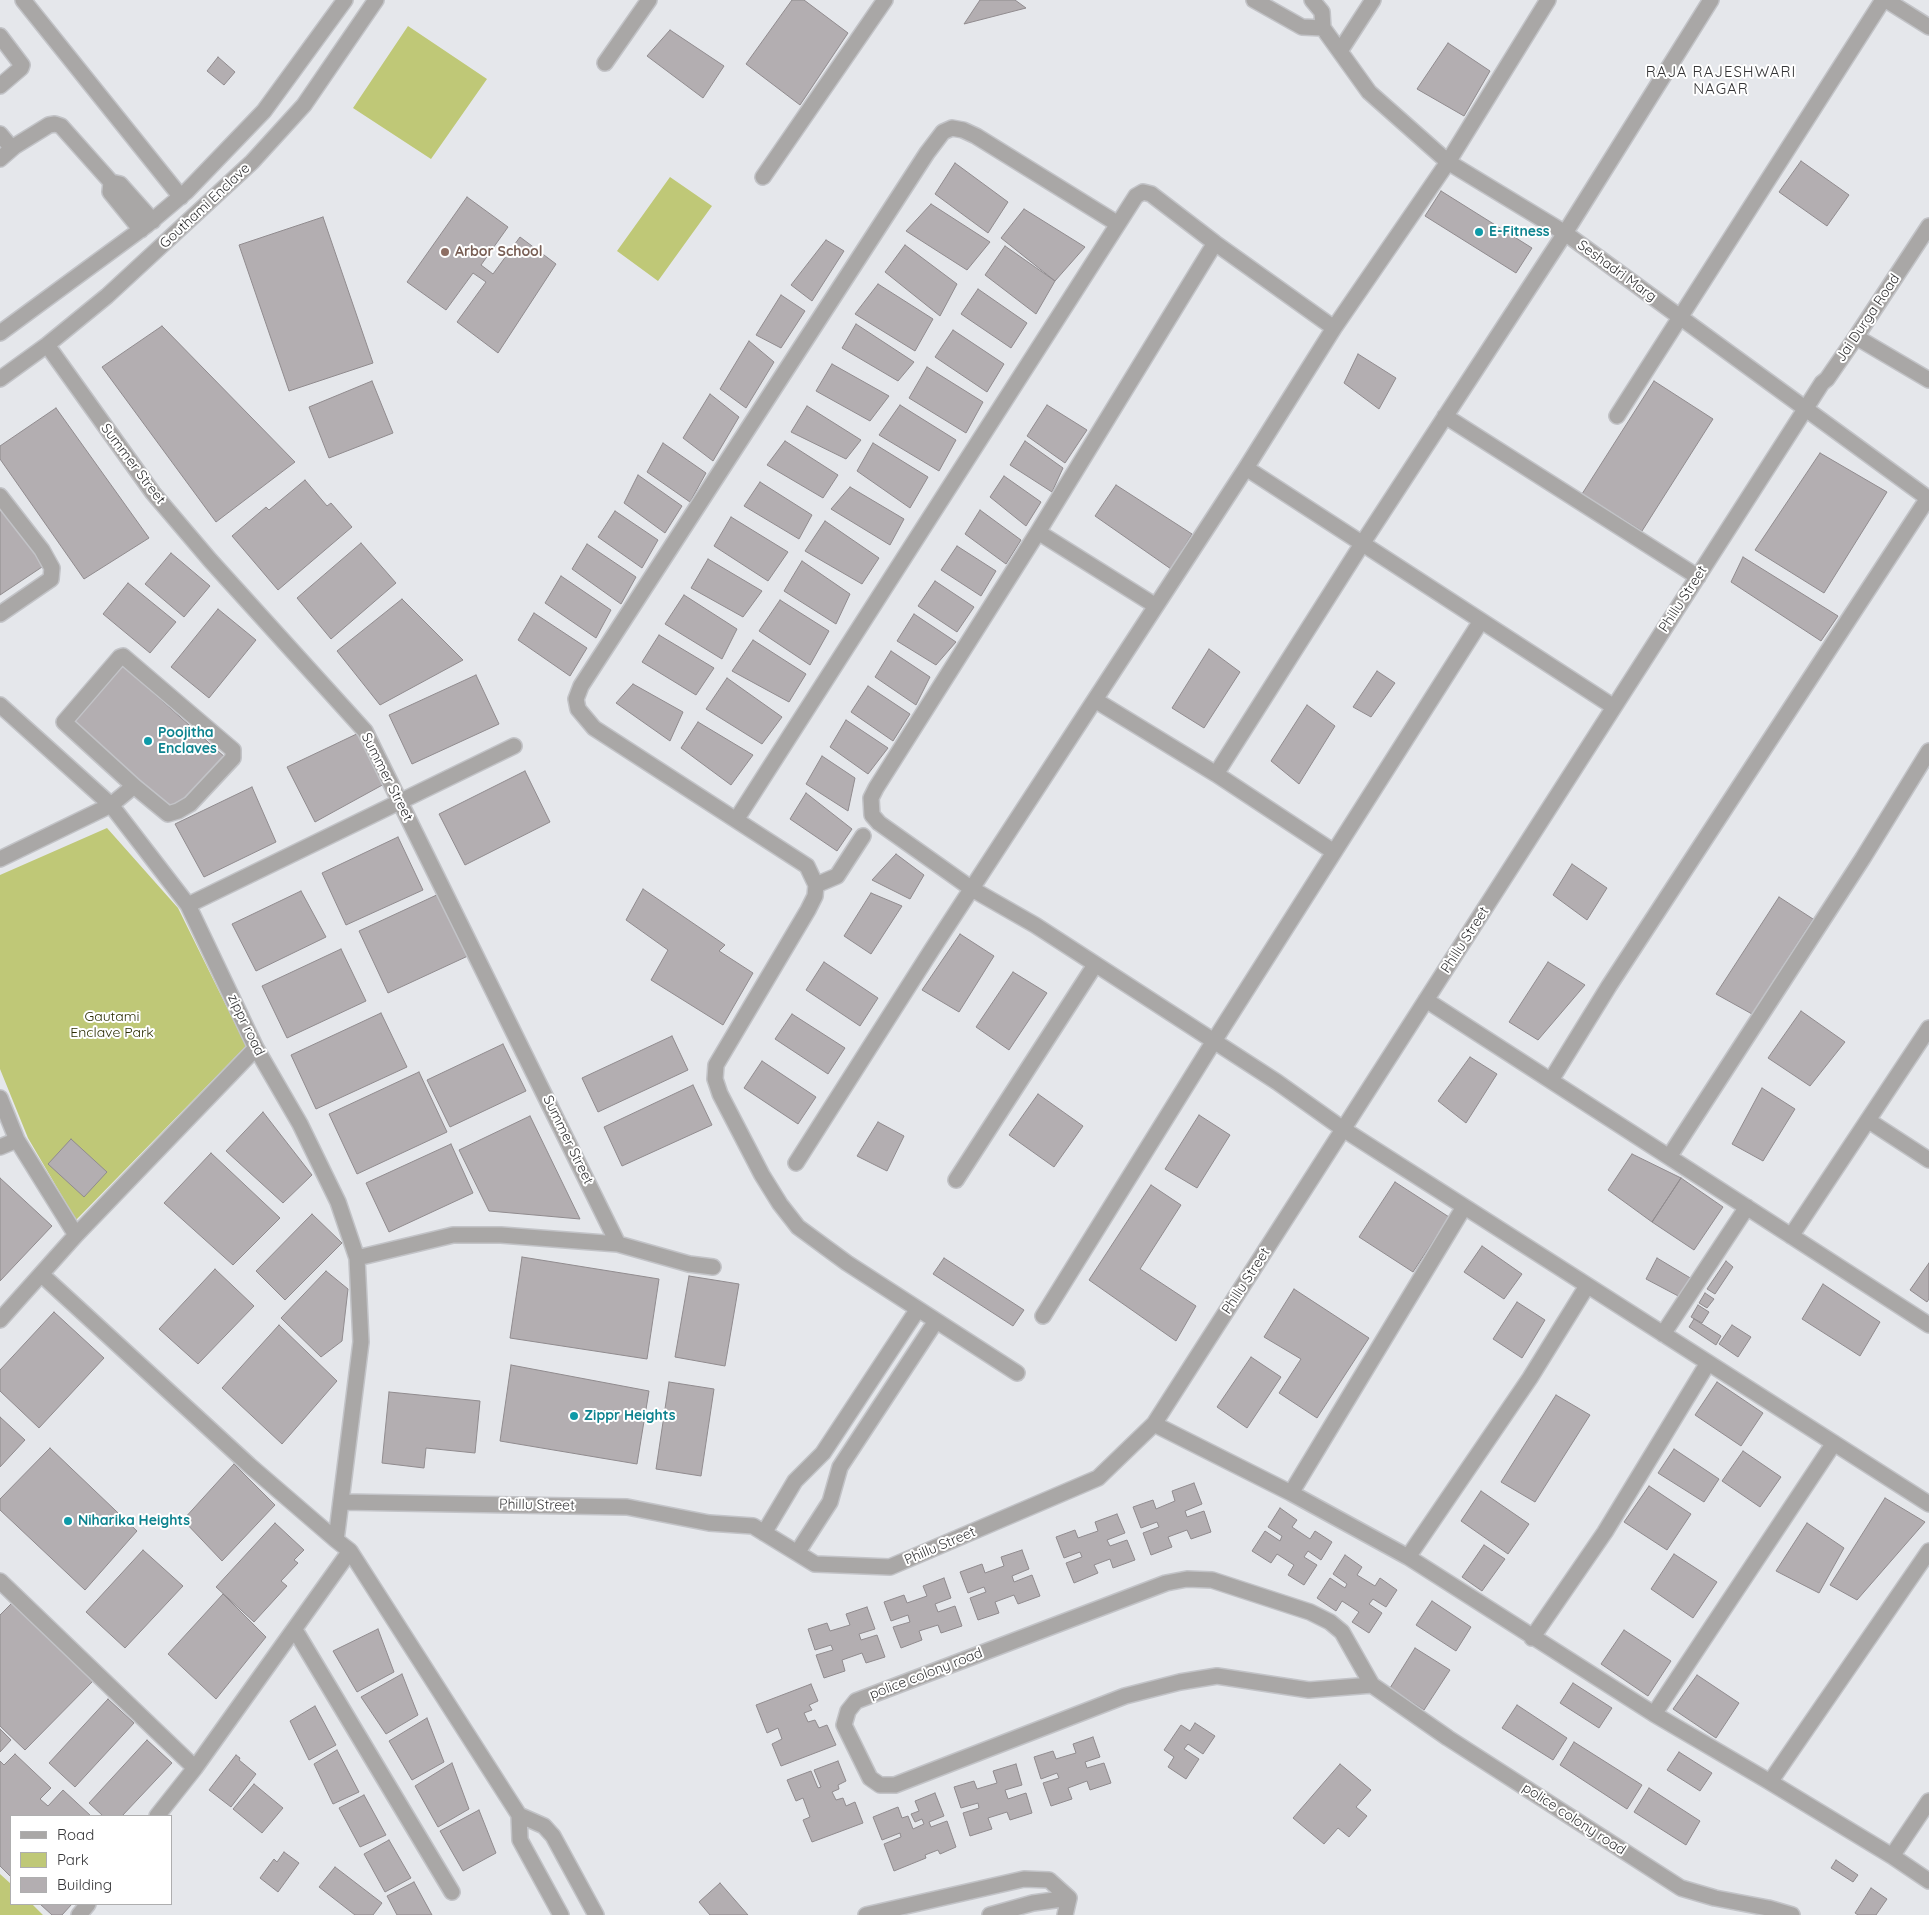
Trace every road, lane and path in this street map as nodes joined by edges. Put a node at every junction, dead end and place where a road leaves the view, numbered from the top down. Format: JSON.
{"nodes":[{"id":1,"x":23,"y":0,"type":"edge"},
{"id":2,"x":345,"y":0,"type":"edge"},
{"id":3,"x":376,"y":0,"type":"edge"},
{"id":4,"x":649,"y":0,"type":"edge"},
{"id":5,"x":885,"y":0,"type":"edge"},
{"id":6,"x":1254,"y":0,"type":"edge"},
{"id":7,"x":1312,"y":0,"type":"edge"},
{"id":8,"x":1373,"y":0,"type":"edge"},
{"id":9,"x":1548,"y":0,"type":"edge"},
{"id":10,"x":1711,"y":0,"type":"edge"},
{"id":11,"x":1885,"y":0,"type":"edge"},
{"id":12,"x":1929,"y":27,"type":"edge"},
{"id":13,"x":1323,"y":28,"type":"junction"},
{"id":14,"x":0,"y":36,"type":"edge"},
{"id":15,"x":1340,"y":51,"type":"junction"},
{"id":16,"x":605,"y":63,"type":"dead end"},
{"id":17,"x":0,"y":86,"type":"edge"},
{"id":18,"x":0,"y":134,"type":"edge"},
{"id":19,"x":15,"y":146,"type":"junction"},
{"id":20,"x":0,"y":158,"type":"edge"},
{"id":21,"x":1448,"y":162,"type":"junction"},
{"id":22,"x":763,"y":177,"type":"dead end"},
{"id":23,"x":111,"y":182,"type":"junction"},
{"id":24,"x":181,"y":197,"type":"junction"},
{"id":25,"x":153,"y":220,"type":"junction"},
{"id":26,"x":1118,"y":224,"type":"junction"},
{"id":27,"x":1929,"y":226,"type":"edge"},
{"id":28,"x":141,"y":230,"type":"junction"},
{"id":29,"x":1565,"y":234,"type":"junction"},
{"id":30,"x":1214,"y":243,"type":"junction"},
{"id":31,"x":1681,"y":318,"type":"junction"},
{"id":32,"x":1334,"y":328,"type":"junction"},
{"id":33,"x":0,"y":333,"type":"edge"},
{"id":34,"x":1856,"y":337,"type":"junction"},
{"id":35,"x":47,"y":345,"type":"junction"},
{"id":36,"x":0,"y":379,"type":"edge"},
{"id":37,"x":1929,"y":380,"type":"edge"},
{"id":38,"x":1805,"y":409,"type":"junction"},
{"id":39,"x":1445,"y":416,"type":"junction"},
{"id":40,"x":1617,"y":416,"type":"dead end"},
{"id":41,"x":1246,"y":468,"type":"junction"},
{"id":42,"x":0,"y":496,"type":"edge"},
{"id":43,"x":1928,"y":498,"type":"edge"},
{"id":44,"x":1038,"y":532,"type":"junction"},
{"id":45,"x":1362,"y":544,"type":"junction"},
{"id":46,"x":1698,"y":577,"type":"junction"},
{"id":47,"x":1156,"y":606,"type":"junction"},
{"id":48,"x":0,"y":614,"type":"edge"},
{"id":49,"x":1481,"y":621,"type":"junction"},
{"id":50,"x":1095,"y":700,"type":"junction"},
{"id":51,"x":0,"y":705,"type":"edge"},
{"id":52,"x":1614,"y":707,"type":"junction"},
{"id":53,"x":514,"y":746,"type":"dead end"},
{"id":54,"x":1929,"y":751,"type":"edge"},
{"id":55,"x":1216,"y":774,"type":"junction"},
{"id":56,"x":134,"y":786,"type":"junction"},
{"id":57,"x":400,"y":802,"type":"junction"},
{"id":58,"x":111,"y":806,"type":"junction"},
{"id":59,"x":736,"y":820,"type":"junction"},
{"id":60,"x":863,"y":836,"type":"dead end"},
{"id":61,"x":1334,"y":852,"type":"junction"},
{"id":62,"x":0,"y":859,"type":"edge"},
{"id":63,"x":816,"y":885,"type":"junction"},
{"id":64,"x":972,"y":889,"type":"junction"},
{"id":65,"x":188,"y":905,"type":"junction"},
{"id":66,"x":1096,"y":964,"type":"junction"},
{"id":67,"x":1426,"y":1000,"type":"junction"},
{"id":68,"x":1929,"y":1028,"type":"edge"},
{"id":69,"x":1214,"y":1041,"type":"junction"},
{"id":70,"x":256,"y":1048,"type":"junction"},
{"id":71,"x":1551,"y":1080,"type":"junction"},
{"id":72,"x":0,"y":1098,"type":"edge"},
{"id":73,"x":1869,"y":1120,"type":"junction"},
{"id":74,"x":1343,"y":1129,"type":"junction"},
{"id":75,"x":18,"y":1140,"type":"junction"},
{"id":76,"x":0,"y":1147,"type":"edge"},
{"id":77,"x":1669,"y":1157,"type":"junction"},
{"id":78,"x":1929,"y":1160,"type":"edge"},
{"id":79,"x":796,"y":1163,"type":"dead end"},
{"id":80,"x":956,"y":1180,"type":"dead end"},
{"id":81,"x":1746,"y":1207,"type":"junction"},
{"id":82,"x":1464,"y":1208,"type":"junction"},
{"id":83,"x":76,"y":1235,"type":"junction"},
{"id":84,"x":1791,"y":1236,"type":"junction"},
{"id":85,"x":618,"y":1244,"type":"junction"},
{"id":86,"x":357,"y":1258,"type":"junction"},
{"id":87,"x":713,"y":1267,"type":"dead end"},
{"id":88,"x":42,"y":1275,"type":"junction"},
{"id":89,"x":1587,"y":1286,"type":"junction"},
{"id":90,"x":918,"y":1309,"type":"junction"},
{"id":91,"x":1043,"y":1316,"type":"dead end"},
{"id":92,"x":0,"y":1320,"type":"edge"},
{"id":93,"x":936,"y":1321,"type":"junction"},
{"id":94,"x":1929,"y":1324,"type":"edge"},
{"id":95,"x":1663,"y":1334,"type":"junction"},
{"id":96,"x":1708,"y":1363,"type":"junction"},
{"id":97,"x":1017,"y":1373,"type":"dead end"},
{"id":98,"x":1154,"y":1424,"type":"junction"},
{"id":99,"x":1834,"y":1443,"type":"junction"},
{"id":100,"x":1291,"y":1493,"type":"junction"},
{"id":101,"x":342,"y":1502,"type":"junction"},
{"id":102,"x":1929,"y":1504,"type":"edge"},
{"id":103,"x":764,"y":1532,"type":"junction"},
{"id":104,"x":336,"y":1540,"type":"junction"},
{"id":105,"x":350,"y":1551,"type":"junction"},
{"id":106,"x":1929,"y":1551,"type":"edge"},
{"id":107,"x":797,"y":1553,"type":"junction"},
{"id":108,"x":1408,"y":1557,"type":"junction"},
{"id":109,"x":0,"y":1580,"type":"edge"},
{"id":110,"x":295,"y":1630,"type":"junction"},
{"id":111,"x":1532,"y":1638,"type":"junction"},
{"id":112,"x":1372,"y":1685,"type":"junction"},
{"id":113,"x":1654,"y":1714,"type":"junction"},
{"id":114,"x":196,"y":1768,"type":"junction"},
{"id":115,"x":1770,"y":1782,"type":"junction"},
{"id":116,"x":1929,"y":1800,"type":"edge"},
{"id":117,"x":158,"y":1815,"type":"edge"},
{"id":118,"x":519,"y":1816,"type":"junction"},
{"id":119,"x":1892,"y":1856,"type":"junction"},
{"id":120,"x":1929,"y":1881,"type":"edge"},
{"id":121,"x":452,"y":1892,"type":"dead end"},
{"id":122,"x":1069,"y":1898,"type":"junction"},
{"id":123,"x":87,"y":1905,"type":"edge"},
{"id":124,"x":79,"y":1915,"type":"edge"},
{"id":125,"x":561,"y":1915,"type":"edge"},
{"id":126,"x":596,"y":1915,"type":"edge"},
{"id":127,"x":866,"y":1915,"type":"edge"},
{"id":128,"x":990,"y":1915,"type":"edge"},
{"id":129,"x":1066,"y":1915,"type":"edge"},
{"id":130,"x":1792,"y":1915,"type":"edge"}],
"edges":[{"from":1,"to":24,"type":"street"},
{"from":2,"to":24,"type":"street","name":"Gouthami Enclave"},
{"from":3,"to":35,"type":"street","name":"Gouthami Enclave"},
{"from":4,"to":16,"type":"street"},
{"from":5,"to":22,"type":"street"},
{"from":6,"to":13,"type":"street"},
{"from":7,"to":13,"type":"street"},
{"from":8,"to":15,"type":"street"},
{"from":9,"to":21,"type":"street"},
{"from":10,"to":29,"type":"street"},
{"from":11,"to":12,"type":"street"},
{"from":11,"to":31,"type":"street"},
{"from":13,"to":15,"type":"street","name":"Seshadri Marg"},
{"from":14,"to":17,"type":"street"},
{"from":15,"to":21,"type":"street","name":"Seshadri Marg"},
{"from":18,"to":19,"type":"street"},
{"from":19,"to":20,"type":"street"},
{"from":19,"to":23,"type":"street"},
{"from":21,"to":29,"type":"street","name":"Seshadri Marg"},
{"from":21,"to":32,"type":"street"},
{"from":23,"to":25,"type":"street"},
{"from":23,"to":28,"type":"street"},
{"from":24,"to":25,"type":"street","name":"Gouthami Enclave"},
{"from":25,"to":28,"type":"street","name":"Gouthami Enclave"},
{"from":26,"to":30,"type":"street"},
{"from":26,"to":59,"type":"street"},
{"from":26,"to":59,"type":"street"},
{"from":27,"to":34,"type":"street","name":"Jai Durga Road"},
{"from":28,"to":33,"type":"street","name":"Gouthami Enclave"},
{"from":29,"to":31,"type":"street","name":"Seshadri Marg"},
{"from":29,"to":39,"type":"street"},
{"from":30,"to":32,"type":"street"},
{"from":30,"to":44,"type":"street"},
{"from":31,"to":38,"type":"street","name":"Seshadri Marg"},
{"from":31,"to":40,"type":"street"},
{"from":32,"to":41,"type":"street"},
{"from":34,"to":37,"type":"street"},
{"from":34,"to":38,"type":"street","name":"Jai Durga Road"},
{"from":35,"to":36,"type":"street","name":"Gouthami Enclave"},
{"from":35,"to":57,"type":"street","name":"Summer Street"},
{"from":38,"to":43,"type":"street","name":"Seshadri Marg"},
{"from":38,"to":46,"type":"street","name":"Phillu Street"},
{"from":39,"to":45,"type":"street"},
{"from":39,"to":46,"type":"street"},
{"from":41,"to":45,"type":"street"},
{"from":41,"to":47,"type":"street"},
{"from":42,"to":48,"type":"street"},
{"from":43,"to":71,"type":"street"},
{"from":44,"to":47,"type":"street"},
{"from":44,"to":64,"type":"street"},
{"from":45,"to":49,"type":"street"},
{"from":45,"to":55,"type":"street"},
{"from":46,"to":52,"type":"street","name":"Phillu Street"},
{"from":47,"to":50,"type":"street"},
{"from":49,"to":52,"type":"street"},
{"from":49,"to":61,"type":"street"},
{"from":50,"to":55,"type":"street"},
{"from":50,"to":64,"type":"street"},
{"from":51,"to":58,"type":"street","name":"zippr road"},
{"from":52,"to":67,"type":"street","name":"Phillu Street"},
{"from":53,"to":57,"type":"street"},
{"from":54,"to":77,"type":"street"},
{"from":55,"to":61,"type":"street"},
{"from":56,"to":56,"type":"street"},
{"from":56,"to":58,"type":"street"},
{"from":57,"to":65,"type":"street"},
{"from":57,"to":85,"type":"street","name":"Summer Street"},
{"from":58,"to":62,"type":"street"},
{"from":58,"to":65,"type":"street","name":"zippr road"},
{"from":59,"to":63,"type":"street"},
{"from":60,"to":63,"type":"street"},
{"from":61,"to":69,"type":"street"},
{"from":63,"to":90,"type":"street"},
{"from":64,"to":66,"type":"street"},
{"from":64,"to":79,"type":"street"},
{"from":65,"to":70,"type":"street","name":"zippr road"},
{"from":66,"to":69,"type":"street"},
{"from":66,"to":80,"type":"street"},
{"from":67,"to":71,"type":"street"},
{"from":67,"to":74,"type":"street","name":"Phillu Street"},
{"from":68,"to":73,"type":"street"},
{"from":69,"to":74,"type":"street"},
{"from":69,"to":91,"type":"street"},
{"from":70,"to":83,"type":"street"},
{"from":70,"to":86,"type":"street","name":"zippr road"},
{"from":71,"to":77,"type":"street"},
{"from":72,"to":75,"type":"street"},
{"from":73,"to":78,"type":"street"},
{"from":73,"to":84,"type":"street"},
{"from":74,"to":82,"type":"street"},
{"from":74,"to":98,"type":"street","name":"Phillu Street"},
{"from":75,"to":76,"type":"street"},
{"from":75,"to":83,"type":"street"},
{"from":77,"to":81,"type":"street"},
{"from":81,"to":84,"type":"street"},
{"from":81,"to":95,"type":"street"},
{"from":82,"to":89,"type":"street"},
{"from":82,"to":100,"type":"street"},
{"from":83,"to":88,"type":"street"},
{"from":84,"to":94,"type":"street"},
{"from":85,"to":86,"type":"street"},
{"from":85,"to":87,"type":"street"},
{"from":86,"to":101,"type":"street","name":"zippr road"},
{"from":88,"to":92,"type":"street"},
{"from":88,"to":104,"type":"street"},
{"from":89,"to":95,"type":"street"},
{"from":89,"to":108,"type":"street"},
{"from":90,"to":93,"type":"street"},
{"from":90,"to":103,"type":"street"},
{"from":93,"to":97,"type":"street"},
{"from":93,"to":107,"type":"street"},
{"from":95,"to":96,"type":"street"},
{"from":96,"to":99,"type":"street"},
{"from":96,"to":111,"type":"street"},
{"from":98,"to":100,"type":"street"},
{"from":98,"to":107,"type":"street","name":"Phillu Street"},
{"from":99,"to":102,"type":"street"},
{"from":99,"to":113,"type":"street"},
{"from":100,"to":108,"type":"street"},
{"from":101,"to":103,"type":"street","name":"Phillu Street"},
{"from":101,"to":104,"type":"street","name":"zippr road"},
{"from":103,"to":107,"type":"street","name":"Phillu Street"},
{"from":104,"to":105,"type":"street"},
{"from":105,"to":110,"type":"street"},
{"from":105,"to":118,"type":"street"},
{"from":106,"to":115,"type":"street"},
{"from":108,"to":111,"type":"street"},
{"from":109,"to":114,"type":"street"},
{"from":110,"to":114,"type":"street"},
{"from":110,"to":121,"type":"street"},
{"from":111,"to":113,"type":"street"},
{"from":112,"to":112,"type":"street","name":"police colony road"},
{"from":112,"to":130,"type":"street","name":"police colony road"},
{"from":113,"to":115,"type":"street"},
{"from":114,"to":117,"type":"street"},
{"from":115,"to":119,"type":"street"},
{"from":116,"to":119,"type":"street"},
{"from":118,"to":125,"type":"street"},
{"from":118,"to":126,"type":"street"},
{"from":119,"to":120,"type":"street"},
{"from":122,"to":127,"type":"street"},
{"from":122,"to":128,"type":"street"},
{"from":122,"to":129,"type":"street"},
{"from":123,"to":124,"type":"street"}]}
